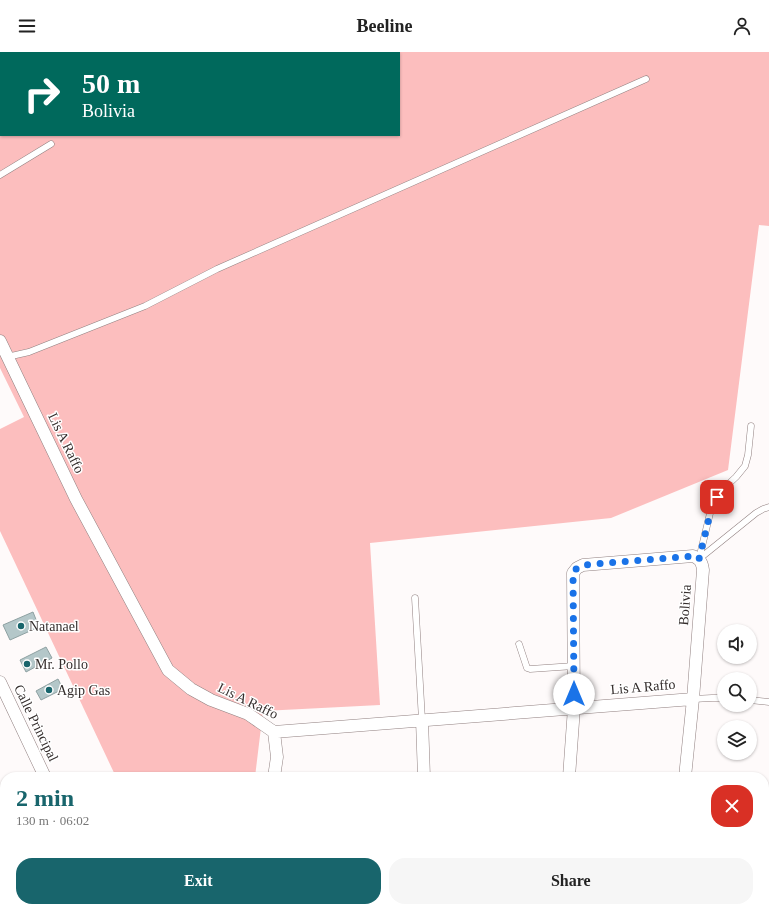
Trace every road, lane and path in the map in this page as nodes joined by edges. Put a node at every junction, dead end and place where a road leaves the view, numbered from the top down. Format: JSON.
{"nodes":[{"id":1,"x":646,"y":79,"type":"dead end"},
{"id":2,"x":51,"y":144,"type":"dead end"},
{"id":3,"x":0,"y":175,"type":"edge"},
{"id":4,"x":0,"y":341,"type":"edge"},
{"id":5,"x":7,"y":357,"type":"junction"},
{"id":6,"x":751,"y":426,"type":"dead end"},
{"id":7,"x":769,"y":507,"type":"edge"},
{"id":8,"x":699,"y":559,"type":"junction"},
{"id":9,"x":415,"y":598,"type":"dead end"},
{"id":10,"x":519,"y":644,"type":"dead end"},
{"id":11,"x":574,"y":666,"type":"junction"},
{"id":12,"x":0,"y":682,"type":"edge"},
{"id":13,"x":693,"y":698,"type":"junction"},
{"id":14,"x":717,"y":698,"type":"edge"},
{"id":15,"x":757,"y":701,"type":"edge"},
{"id":16,"x":769,"y":702,"type":"edge"},
{"id":17,"x":574,"y":708,"type":"junction"},
{"id":18,"x":422,"y":720,"type":"junction"},
{"id":19,"x":274,"y":732,"type":"junction"},
{"id":20,"x":43,"y":772,"type":"edge"},
{"id":21,"x":275,"y":772,"type":"edge"},
{"id":22,"x":424,"y":772,"type":"edge"},
{"id":23,"x":569,"y":772,"type":"edge"},
{"id":24,"x":686,"y":772,"type":"edge"}],
"edges":[{"from":1,"to":5,"type":"lane"},
{"from":2,"to":3,"type":"lane"},
{"from":4,"to":5,"type":"street","name":"Lis A Raffo"},
{"from":5,"to":19,"type":"street","name":"Lis A Raffo"},
{"from":6,"to":8,"type":"lane"},
{"from":7,"to":8,"type":"lane"},
{"from":8,"to":11,"type":"street"},
{"from":8,"to":13,"type":"street","name":"Bolivia"},
{"from":9,"to":18,"type":"lane"},
{"from":10,"to":11,"type":"lane"},
{"from":11,"to":17,"type":"street"},
{"from":12,"to":20,"type":"street","name":"Calle Principal"},
{"from":13,"to":14,"type":"lane"},
{"from":13,"to":17,"type":"street","name":"Lis A Raffo"},
{"from":13,"to":24,"type":"street","name":"Bolivia"},
{"from":15,"to":16,"type":"lane"},
{"from":17,"to":18,"type":"street","name":"Lis A Raffo"},
{"from":17,"to":23,"type":"street"},
{"from":18,"to":19,"type":"street","name":"Lis A Raffo"},
{"from":18,"to":22,"type":"street"},
{"from":19,"to":21,"type":"street"}]}
